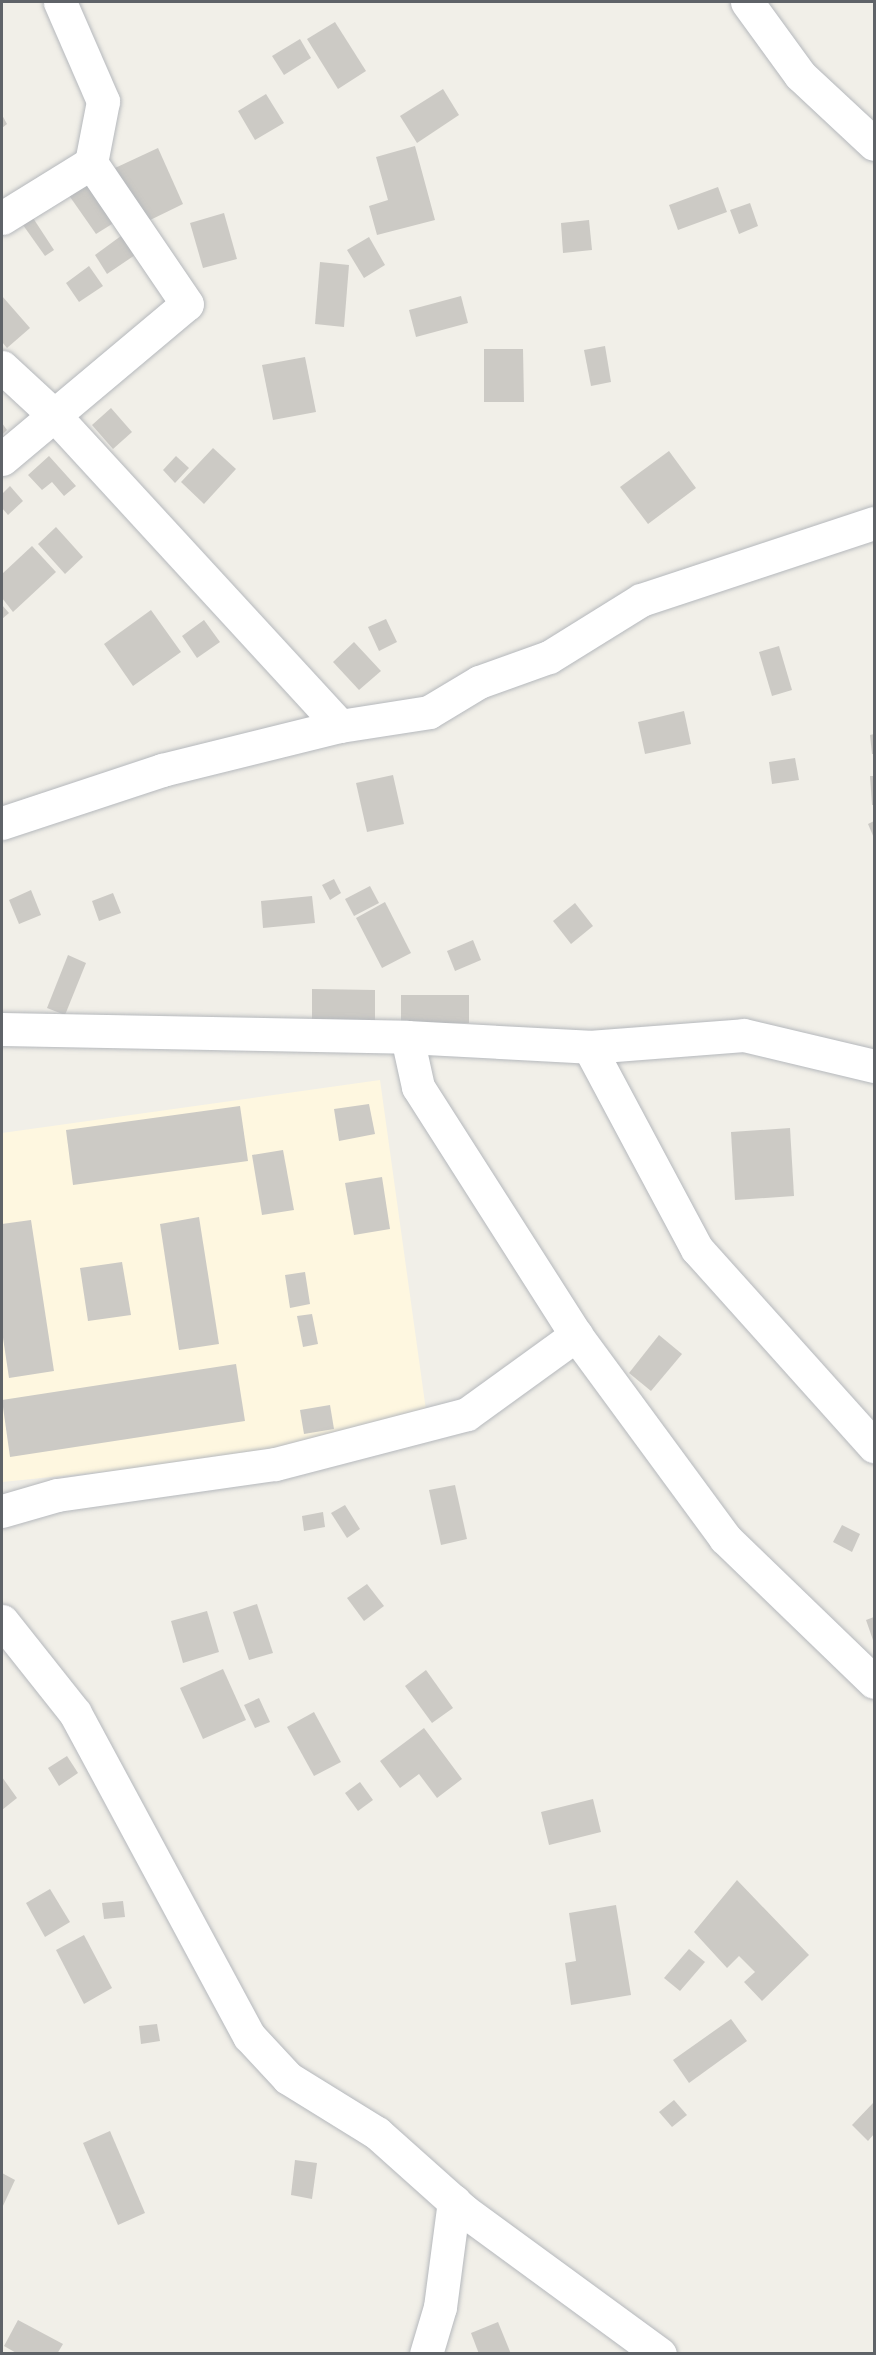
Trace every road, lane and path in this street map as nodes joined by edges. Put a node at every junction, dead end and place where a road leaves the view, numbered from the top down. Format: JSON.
{"nodes":[{"id":1,"x":60,"y":2,"type":"edge"},
{"id":2,"x":747,"y":2,"type":"edge"},
{"id":3,"x":874,"y":144,"type":"edge"},
{"id":4,"x":91,"y":163,"type":"junction"},
{"id":5,"x":2,"y":218,"type":"edge"},
{"id":6,"x":2,"y":367,"type":"edge"},
{"id":7,"x":55,"y":416,"type":"junction"},
{"id":8,"x":2,"y":459,"type":"edge"},
{"id":9,"x":874,"y":523,"type":"edge"},
{"id":10,"x":340,"y":726,"type":"junction"},
{"id":11,"x":2,"y":823,"type":"edge"},
{"id":12,"x":2,"y":1029,"type":"edge"},
{"id":13,"x":407,"y":1037,"type":"junction"},
{"id":14,"x":589,"y":1047,"type":"junction"},
{"id":15,"x":874,"y":1066,"type":"edge"},
{"id":16,"x":576,"y":1335,"type":"junction"},
{"id":17,"x":874,"y":1446,"type":"edge"},
{"id":18,"x":2,"y":1511,"type":"edge"},
{"id":19,"x":2,"y":1621,"type":"edge"},
{"id":20,"x":874,"y":1682,"type":"edge"},
{"id":21,"x":454,"y":2201,"type":"junction"},
{"id":22,"x":426,"y":2354,"type":"edge"},
{"id":23,"x":660,"y":2354,"type":"edge"}],
"edges":[{"from":1,"to":4,"type":"street"},
{"from":2,"to":3,"type":"street"},
{"from":4,"to":5,"type":"street"},
{"from":4,"to":7,"type":"street"},
{"from":6,"to":7,"type":"street"},
{"from":7,"to":8,"type":"street"},
{"from":7,"to":10,"type":"street"},
{"from":9,"to":10,"type":"street"},
{"from":10,"to":11,"type":"street"},
{"from":12,"to":13,"type":"street"},
{"from":13,"to":14,"type":"street"},
{"from":13,"to":16,"type":"street"},
{"from":14,"to":15,"type":"street"},
{"from":14,"to":17,"type":"street"},
{"from":16,"to":18,"type":"street"},
{"from":16,"to":20,"type":"street"},
{"from":19,"to":21,"type":"street"},
{"from":21,"to":22,"type":"street"},
{"from":21,"to":23,"type":"street"}]}
